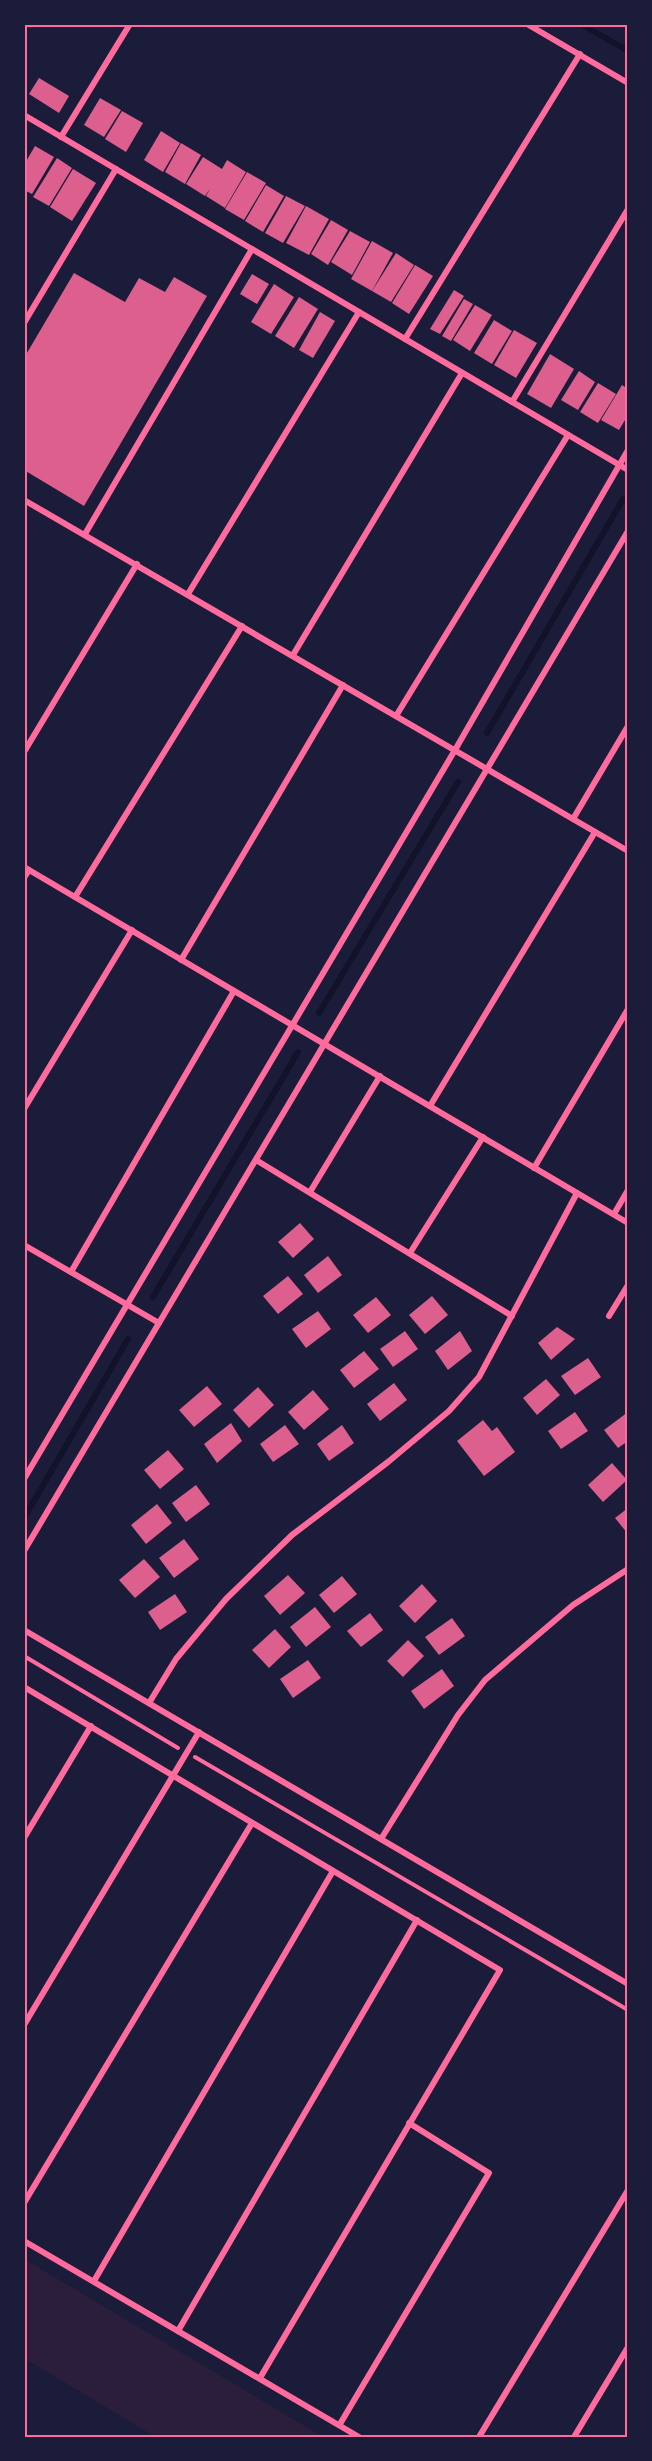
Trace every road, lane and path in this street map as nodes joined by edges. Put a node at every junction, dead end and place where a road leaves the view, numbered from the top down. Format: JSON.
{"nodes":[{"id":1,"x":130,"y":24,"type":"edge"},
{"id":2,"x":527,"y":24,"type":"edge"},
{"id":3,"x":580,"y":54,"type":"junction"},
{"id":4,"x":628,"y":83,"type":"edge"},
{"id":5,"x":24,"y":115,"type":"edge"},
{"id":6,"x":61,"y":137,"type":"junction"},
{"id":7,"x":116,"y":169,"type":"junction"},
{"id":8,"x":628,"y":209,"type":"edge"},
{"id":9,"x":252,"y":249,"type":"junction"},
{"id":10,"x":359,"y":312,"type":"junction"},
{"id":11,"x":24,"y":323,"type":"edge"},
{"id":12,"x":405,"y":339,"type":"junction"},
{"id":13,"x":462,"y":373,"type":"junction"},
{"id":14,"x":512,"y":402,"type":"junction"},
{"id":15,"x":568,"y":435,"type":"junction"},
{"id":16,"x":628,"y":450,"type":"edge"},
{"id":17,"x":619,"y":465,"type":"junction"},
{"id":18,"x":628,"y":470,"type":"edge"},
{"id":19,"x":26,"y":501,"type":"edge"},
{"id":20,"x":24,"y":509,"type":"edge"},
{"id":21,"x":628,"y":531,"type":"edge"},
{"id":22,"x":85,"y":534,"type":"junction"},
{"id":23,"x":137,"y":564,"type":"junction"},
{"id":24,"x":188,"y":594,"type":"junction"},
{"id":25,"x":242,"y":626,"type":"junction"},
{"id":26,"x":293,"y":655,"type":"junction"},
{"id":27,"x":343,"y":685,"type":"junction"},
{"id":28,"x":396,"y":716,"type":"junction"},
{"id":29,"x":628,"y":726,"type":"edge"},
{"id":30,"x":455,"y":750,"type":"junction"},
{"id":31,"x":24,"y":752,"type":"edge"},
{"id":32,"x":486,"y":768,"type":"junction"},
{"id":33,"x":573,"y":819,"type":"junction"},
{"id":34,"x":595,"y":832,"type":"junction"},
{"id":35,"x":628,"y":851,"type":"edge"},
{"id":36,"x":26,"y":869,"type":"edge"},
{"id":37,"x":24,"y":878,"type":"edge"},
{"id":38,"x":75,"y":897,"type":"junction"},
{"id":39,"x":132,"y":930,"type":"junction"},
{"id":40,"x":181,"y":960,"type":"junction"},
{"id":41,"x":234,"y":991,"type":"junction"},
{"id":42,"x":628,"y":1010,"type":"edge"},
{"id":43,"x":291,"y":1024,"type":"junction"},
{"id":44,"x":324,"y":1044,"type":"junction"},
{"id":45,"x":380,"y":1076,"type":"junction"},
{"id":46,"x":430,"y":1106,"type":"junction"},
{"id":47,"x":24,"y":1109,"type":"edge"},
{"id":48,"x":483,"y":1137,"type":"junction"},
{"id":49,"x":256,"y":1160,"type":"junction"},
{"id":50,"x":534,"y":1168,"type":"junction"},
{"id":51,"x":628,"y":1190,"type":"edge"},
{"id":52,"x":310,"y":1192,"type":"junction"},
{"id":53,"x":577,"y":1193,"type":"junction"},
{"id":54,"x":614,"y":1214,"type":"junction"},
{"id":55,"x":628,"y":1223,"type":"edge"},
{"id":56,"x":24,"y":1245,"type":"edge"},
{"id":57,"x":410,"y":1253,"type":"junction"},
{"id":58,"x":71,"y":1272,"type":"junction"},
{"id":59,"x":628,"y":1285,"type":"edge"},
{"id":60,"x":127,"y":1305,"type":"junction"},
{"id":61,"x":609,"y":1316,"type":"dead end"},
{"id":62,"x":512,"y":1317,"type":"junction"},
{"id":63,"x":159,"y":1323,"type":"junction"},
{"id":64,"x":24,"y":1479,"type":"edge"},
{"id":65,"x":24,"y":1551,"type":"edge"},
{"id":66,"x":628,"y":1569,"type":"edge"},
{"id":67,"x":24,"y":1630,"type":"edge"},
{"id":68,"x":24,"y":1656,"type":"edge"},
{"id":69,"x":24,"y":1687,"type":"edge"},
{"id":70,"x":148,"y":1703,"type":"junction"},
{"id":71,"x":91,"y":1726,"type":"junction"},
{"id":72,"x":199,"y":1732,"type":"junction"},
{"id":73,"x":186,"y":1752,"type":"junction"},
{"id":74,"x":172,"y":1774,"type":"junction"},
{"id":75,"x":252,"y":1823,"type":"junction"},
{"id":76,"x":24,"y":1838,"type":"edge"},
{"id":77,"x":381,"y":1839,"type":"junction"},
{"id":78,"x":333,"y":1871,"type":"junction"},
{"id":79,"x":417,"y":1920,"type":"junction"},
{"id":80,"x":628,"y":1984,"type":"edge"},
{"id":81,"x":628,"y":2010,"type":"edge"},
{"id":82,"x":24,"y":2025,"type":"edge"},
{"id":83,"x":409,"y":2123,"type":"junction"},
{"id":84,"x":628,"y":2190,"type":"edge"},
{"id":85,"x":24,"y":2203,"type":"edge"},
{"id":86,"x":24,"y":2241,"type":"edge"},
{"id":87,"x":94,"y":2281,"type":"junction"},
{"id":88,"x":178,"y":2331,"type":"junction"},
{"id":89,"x":628,"y":2347,"type":"edge"},
{"id":90,"x":260,"y":2378,"type":"junction"},
{"id":91,"x":340,"y":2424,"type":"junction"},
{"id":92,"x":359,"y":2437,"type":"edge"},
{"id":93,"x":479,"y":2437,"type":"edge"},
{"id":94,"x":574,"y":2437,"type":"edge"}],
"edges":[{"from":1,"to":6,"type":"street"},
{"from":2,"to":3,"type":"street"},
{"from":3,"to":4,"type":"street"},
{"from":3,"to":12,"type":"street"},
{"from":5,"to":6,"type":"street"},
{"from":6,"to":7,"type":"street"},
{"from":7,"to":9,"type":"street"},
{"from":7,"to":11,"type":"street"},
{"from":8,"to":14,"type":"street"},
{"from":9,"to":10,"type":"street"},
{"from":9,"to":22,"type":"street"},
{"from":10,"to":12,"type":"street"},
{"from":10,"to":24,"type":"street"},
{"from":12,"to":13,"type":"street"},
{"from":13,"to":14,"type":"street"},
{"from":13,"to":26,"type":"street"},
{"from":14,"to":15,"type":"street"},
{"from":15,"to":17,"type":"street"},
{"from":15,"to":28,"type":"street"},
{"from":16,"to":17,"type":"street"},
{"from":17,"to":18,"type":"street"},
{"from":17,"to":30,"type":"street"},
{"from":19,"to":20,"type":"street"},
{"from":19,"to":22,"type":"street"},
{"from":21,"to":32,"type":"street"},
{"from":22,"to":23,"type":"street"},
{"from":23,"to":24,"type":"street"},
{"from":23,"to":31,"type":"street"},
{"from":24,"to":25,"type":"street"},
{"from":25,"to":26,"type":"street"},
{"from":25,"to":38,"type":"street"},
{"from":26,"to":27,"type":"street"},
{"from":27,"to":28,"type":"street"},
{"from":27,"to":40,"type":"street"},
{"from":28,"to":30,"type":"street"},
{"from":29,"to":33,"type":"street"},
{"from":30,"to":32,"type":"street"},
{"from":30,"to":43,"type":"street"},
{"from":32,"to":33,"type":"street"},
{"from":32,"to":44,"type":"street"},
{"from":33,"to":34,"type":"street"},
{"from":34,"to":35,"type":"street"},
{"from":34,"to":46,"type":"street"},
{"from":36,"to":37,"type":"street"},
{"from":36,"to":38,"type":"street"},
{"from":38,"to":39,"type":"street"},
{"from":39,"to":40,"type":"street"},
{"from":39,"to":47,"type":"street"},
{"from":40,"to":41,"type":"street"},
{"from":41,"to":43,"type":"street"},
{"from":41,"to":58,"type":"street"},
{"from":42,"to":50,"type":"street"},
{"from":43,"to":44,"type":"street"},
{"from":43,"to":60,"type":"street"},
{"from":44,"to":45,"type":"street"},
{"from":44,"to":49,"type":"street"},
{"from":45,"to":46,"type":"street"},
{"from":45,"to":52,"type":"street"},
{"from":46,"to":48,"type":"street"},
{"from":48,"to":50,"type":"street"},
{"from":48,"to":57,"type":"street"},
{"from":49,"to":52,"type":"street"},
{"from":49,"to":63,"type":"street"},
{"from":50,"to":53,"type":"street"},
{"from":51,"to":54,"type":"street"},
{"from":52,"to":57,"type":"street"},
{"from":53,"to":54,"type":"street"},
{"from":53,"to":62,"type":"street"},
{"from":54,"to":55,"type":"street"},
{"from":56,"to":58,"type":"street"},
{"from":57,"to":62,"type":"street"},
{"from":58,"to":60,"type":"street"},
{"from":59,"to":61,"type":"street"},
{"from":60,"to":63,"type":"street"},
{"from":60,"to":64,"type":"street"},
{"from":62,"to":70,"type":"street"},
{"from":63,"to":65,"type":"street"},
{"from":66,"to":77,"type":"street"},
{"from":67,"to":70,"type":"street"},
{"from":68,"to":73,"type":"path"},
{"from":69,"to":71,"type":"street"},
{"from":70,"to":72,"type":"street"},
{"from":71,"to":74,"type":"street"},
{"from":71,"to":76,"type":"street"},
{"from":72,"to":73,"type":"street"},
{"from":72,"to":77,"type":"street"},
{"from":73,"to":74,"type":"street"},
{"from":73,"to":81,"type":"path"},
{"from":74,"to":75,"type":"street"},
{"from":74,"to":82,"type":"street"},
{"from":75,"to":78,"type":"street"},
{"from":75,"to":85,"type":"street"},
{"from":77,"to":80,"type":"street"},
{"from":78,"to":79,"type":"street"},
{"from":78,"to":87,"type":"street"},
{"from":79,"to":83,"type":"street"},
{"from":79,"to":88,"type":"street"},
{"from":83,"to":90,"type":"street"},
{"from":83,"to":91,"type":"street"},
{"from":84,"to":93,"type":"street"},
{"from":86,"to":87,"type":"street"},
{"from":87,"to":88,"type":"street"},
{"from":88,"to":90,"type":"street"},
{"from":89,"to":94,"type":"street"},
{"from":90,"to":91,"type":"street"},
{"from":91,"to":92,"type":"street"}]}
